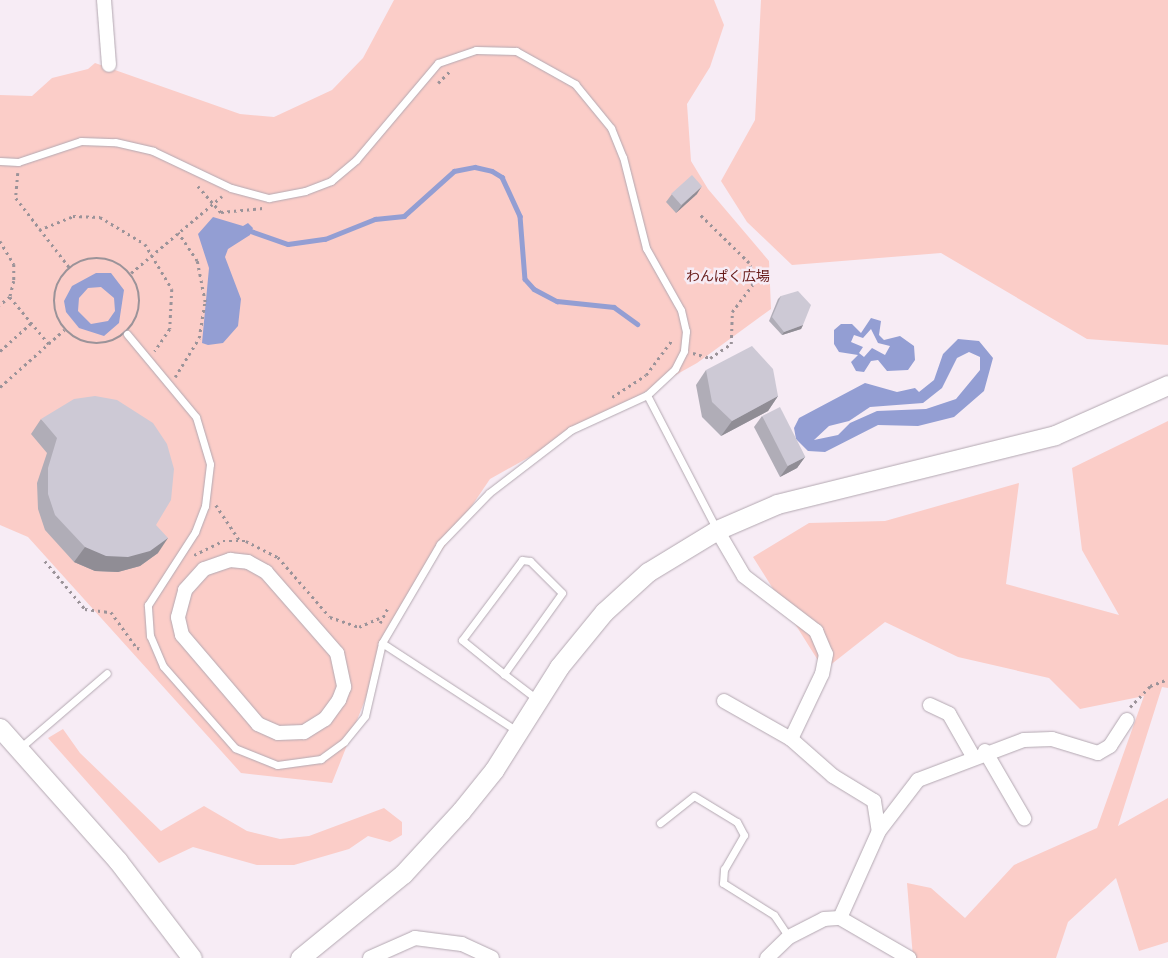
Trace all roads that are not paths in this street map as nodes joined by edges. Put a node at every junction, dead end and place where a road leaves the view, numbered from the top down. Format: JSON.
{"nodes":[{"id":1,"x":104,"y":0,"type":"edge"},
{"id":2,"x":109,"y":65,"type":"dead end"},
{"id":3,"x":0,"y":161,"type":"edge"},
{"id":4,"x":127,"y":334,"type":"road end"},
{"id":5,"x":1168,"y":385,"type":"edge"},
{"id":6,"x":646,"y":395,"type":"junction"},
{"id":7,"x":717,"y":530,"type":"junction"},
{"id":8,"x":382,"y":643,"type":"junction"},
{"id":9,"x":107,"y":672,"type":"dead end"},
{"id":10,"x":504,"y":674,"type":"junction"},
{"id":11,"x":538,"y":700,"type":"junction"},
{"id":12,"x":724,"y":701,"type":"dead end"},
{"id":13,"x":930,"y":705,"type":"dead end"},
{"id":14,"x":249,"y":715,"type":"joint"},
{"id":15,"x":1127,"y":720,"type":"road end"},
{"id":16,"x":0,"y":728,"type":"edge"},
{"id":17,"x":517,"y":731,"type":"junction"},
{"id":18,"x":790,"y":739,"type":"junction"},
{"id":19,"x":21,"y":747,"type":"junction"},
{"id":20,"x":979,"y":754,"type":"junction"},
{"id":21,"x":1024,"y":818,"type":"dead end"},
{"id":22,"x":660,"y":823,"type":"dead end"},
{"id":23,"x":879,"y":831,"type":"junction"},
{"id":24,"x":840,"y":918,"type":"junction"},
{"id":25,"x":789,"y":937,"type":"junction"},
{"id":26,"x":192,"y":958,"type":"edge"},
{"id":27,"x":300,"y":958,"type":"edge"},
{"id":28,"x":370,"y":958,"type":"edge"},
{"id":29,"x":492,"y":958,"type":"edge"},
{"id":30,"x":767,"y":958,"type":"edge"},
{"id":31,"x":909,"y":958,"type":"edge"}],
"edges":[{"from":1,"to":2,"type":"street"},
{"from":3,"to":6,"type":"lane"},
{"from":4,"to":8,"type":"lane"},
{"from":5,"to":7,"type":"street"},
{"from":6,"to":7,"type":"lane"},
{"from":6,"to":8,"type":"lane"},
{"from":7,"to":11,"type":"street"},
{"from":7,"to":18,"type":"street"},
{"from":8,"to":17,"type":"lane"},
{"from":9,"to":19,"type":"lane"},
{"from":10,"to":10,"type":"lane"},
{"from":10,"to":11,"type":"lane"},
{"from":11,"to":17,"type":"street"},
{"from":12,"to":18,"type":"street"},
{"from":13,"to":20,"type":"street"},
{"from":14,"to":14,"type":"street"},
{"from":15,"to":20,"type":"street"},
{"from":16,"to":19,"type":"street"},
{"from":17,"to":27,"type":"street"},
{"from":18,"to":23,"type":"street"},
{"from":19,"to":26,"type":"street"},
{"from":20,"to":21,"type":"street"},
{"from":20,"to":23,"type":"street"},
{"from":22,"to":25,"type":"lane"},
{"from":23,"to":24,"type":"street"},
{"from":24,"to":25,"type":"street"},
{"from":24,"to":31,"type":"street"},
{"from":25,"to":30,"type":"street"},
{"from":28,"to":29,"type":"street"}]}
